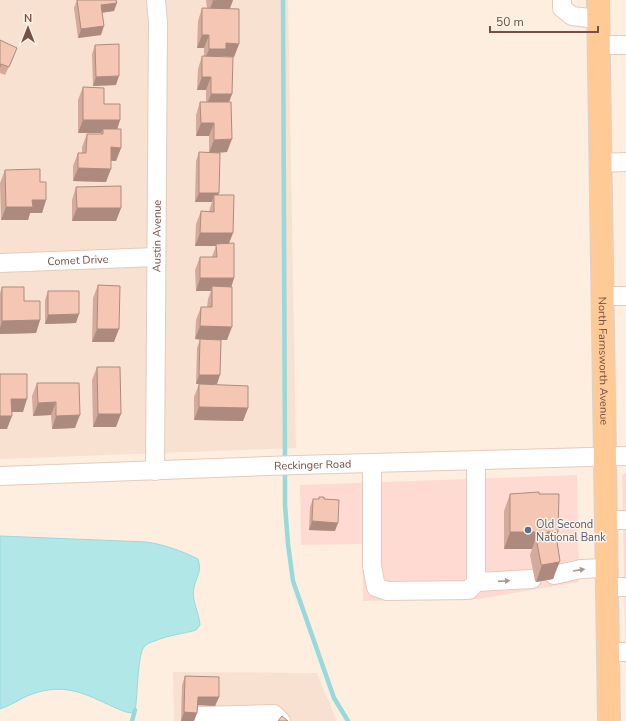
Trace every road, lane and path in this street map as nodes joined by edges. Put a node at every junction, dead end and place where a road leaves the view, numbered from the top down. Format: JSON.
{"nodes":[{"id":1,"x":156,"y":0,"type":"edge"},
{"id":2,"x":562,"y":0,"type":"edge"},
{"id":3,"x":598,"y":10,"type":"edge"},
{"id":4,"x":598,"y":45,"type":"junction"},
{"id":5,"x":626,"y":45,"type":"edge"},
{"id":6,"x":626,"y":162,"type":"edge"},
{"id":7,"x":600,"y":163,"type":"junction"},
{"id":8,"x":156,"y":257,"type":"junction"},
{"id":9,"x":0,"y":263,"type":"edge"},
{"id":10,"x":602,"y":296,"type":"junction"},
{"id":11,"x":626,"y":296,"type":"edge"},
{"id":12,"x":604,"y":456,"type":"junction"},
{"id":13,"x":626,"y":456,"type":"edge"},
{"id":14,"x":476,"y":460,"type":"junction"},
{"id":15,"x":372,"y":463,"type":"junction"},
{"id":16,"x":155,"y":471,"type":"junction"},
{"id":17,"x":0,"y":476,"type":"edge"},
{"id":18,"x":615,"y":520,"type":"edge"},
{"id":19,"x":554,"y":576,"type":"edge"},
{"id":20,"x":532,"y":579,"type":"dead end"},
{"id":21,"x":613,"y":581,"type":"edge"},
{"id":22,"x":476,"y":582,"type":"junction"},
{"id":23,"x":617,"y":652,"type":"edge"},
{"id":24,"x":198,"y":721,"type":"edge"},
{"id":25,"x":281,"y":721,"type":"edge"},
{"id":26,"x":608,"y":721,"type":"edge"}],
"edges":[{"from":1,"to":8,"type":"street","name":"Austin Avenue"},
{"from":2,"to":3,"type":"street"},
{"from":3,"to":4,"type":"main road","name":"North Farnsworth Avenue"},
{"from":4,"to":5,"type":"street"},
{"from":4,"to":7,"type":"main road","name":"North Farnsworth Avenue"},
{"from":6,"to":7,"type":"street"},
{"from":7,"to":10,"type":"main road","name":"North Farnsworth Avenue"},
{"from":8,"to":9,"type":"street","name":"Comet Drive"},
{"from":8,"to":16,"type":"street","name":"Austin Avenue"},
{"from":10,"to":11,"type":"street"},
{"from":10,"to":12,"type":"main road","name":"North Farnsworth Avenue"},
{"from":12,"to":13,"type":"street","name":"Reckinger Road"},
{"from":12,"to":14,"type":"street","name":"Reckinger Road"},
{"from":12,"to":18,"type":"main road","name":"North Farnsworth Avenue"},
{"from":14,"to":15,"type":"street","name":"Reckinger Road"},
{"from":14,"to":22,"type":"street"},
{"from":15,"to":16,"type":"street","name":"Reckinger Road"},
{"from":15,"to":22,"type":"street"},
{"from":16,"to":17,"type":"street","name":"Reckinger Road"},
{"from":18,"to":21,"type":"main road","name":"North Farnsworth Avenue"},
{"from":19,"to":21,"type":"street","one_way":true},
{"from":22,"to":20,"type":"street","one_way":true},
{"from":21,"to":23,"type":"main road","name":"North Farnsworth Avenue"},
{"from":23,"to":26,"type":"main road","name":"North Farnsworth Avenue"},
{"from":24,"to":25,"type":"street"}]}
